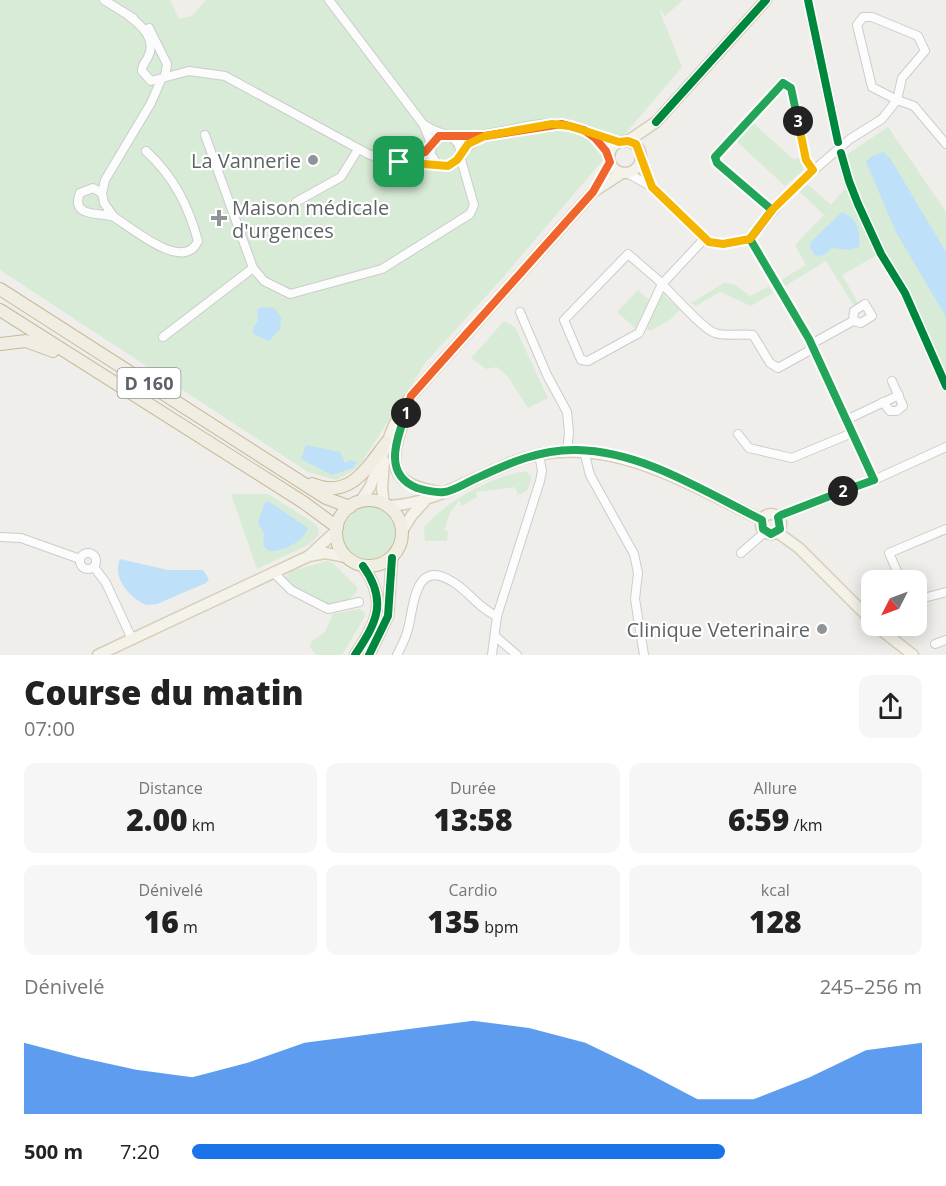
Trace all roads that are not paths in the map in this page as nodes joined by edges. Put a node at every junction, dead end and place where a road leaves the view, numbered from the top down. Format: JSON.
{"nodes":[{"id":1,"x":104,"y":0,"type":"edge"},
{"id":2,"x":329,"y":0,"type":"edge"},
{"id":3,"x":766,"y":0,"type":"edge"},
{"id":4,"x":129,"y":16,"type":"junction"},
{"id":5,"x":147,"y":58,"type":"junction"},
{"id":6,"x":165,"y":61,"type":"junction"},
{"id":7,"x":189,"y":71,"type":"junction"},
{"id":8,"x":163,"y":78,"type":"junction"},
{"id":9,"x":148,"y":79,"type":"junction"},
{"id":10,"x":897,"y":100,"type":"junction"},
{"id":11,"x":145,"y":113,"type":"junction"},
{"id":12,"x":656,"y":122,"type":"junction"},
{"id":13,"x":423,"y":124,"type":"junction"},
{"id":14,"x":584,"y":130,"type":"junction"},
{"id":15,"x":205,"y":135,"type":"dead end"},
{"id":16,"x":448,"y":136,"type":"junction"},
{"id":17,"x":485,"y":136,"type":"junction"},
{"id":18,"x":623,"y":141,"type":"junction"},
{"id":19,"x":946,"y":142,"type":"edge"},
{"id":20,"x":431,"y":146,"type":"junction"},
{"id":21,"x":146,"y":151,"type":"dead end"},
{"id":22,"x":357,"y":151,"type":"junction"},
{"id":23,"x":460,"y":154,"type":"junction"},
{"id":24,"x":641,"y":155,"type":"junction"},
{"id":25,"x":610,"y":159,"type":"junction"},
{"id":26,"x":399,"y":162,"type":"junction"},
{"id":27,"x":437,"y":164,"type":"junction"},
{"id":28,"x":448,"y":166,"type":"junction"},
{"id":29,"x":813,"y":170,"type":"junction"},
{"id":30,"x":625,"y":173,"type":"junction"},
{"id":31,"x":465,"y":179,"type":"junction"},
{"id":32,"x":105,"y":180,"type":"junction"},
{"id":33,"x":652,"y":187,"type":"junction"},
{"id":34,"x":93,"y":188,"type":"junction"},
{"id":35,"x":593,"y":192,"type":"junction"},
{"id":36,"x":102,"y":193,"type":"junction"},
{"id":37,"x":296,"y":202,"type":"dead end"},
{"id":38,"x":104,"y":203,"type":"junction"},
{"id":39,"x":772,"y":210,"type":"junction"},
{"id":40,"x":97,"y":213,"type":"junction"},
{"id":41,"x":114,"y":217,"type":"junction"},
{"id":42,"x":705,"y":238,"type":"junction"},
{"id":43,"x":750,"y":239,"type":"junction"},
{"id":44,"x":253,"y":267,"type":"junction"},
{"id":45,"x":662,"y":284,"type":"junction"},
{"id":46,"x":0,"y":289,"type":"edge"},
{"id":47,"x":0,"y":310,"type":"edge"},
{"id":48,"x":520,"y":312,"type":"dead end"},
{"id":49,"x":853,"y":321,"type":"dead end"},
{"id":50,"x":163,"y":338,"type":"dead end"},
{"id":51,"x":0,"y":344,"type":"edge"},
{"id":52,"x":813,"y":347,"type":"junction"},
{"id":53,"x":892,"y":381,"type":"dead end"},
{"id":54,"x":899,"y":395,"type":"junction"},
{"id":55,"x":411,"y":396,"type":"junction"},
{"id":56,"x":135,"y":397,"type":"junction"},
{"id":57,"x":883,"y":402,"type":"junction"},
{"id":58,"x":846,"y":420,"type":"junction"},
{"id":59,"x":852,"y":433,"type":"junction"},
{"id":60,"x":738,"y":434,"type":"dead end"},
{"id":61,"x":386,"y":445,"type":"junction"},
{"id":62,"x":946,"y":447,"type":"edge"},
{"id":63,"x":567,"y":451,"type":"junction"},
{"id":64,"x":584,"y":451,"type":"junction"},
{"id":65,"x":539,"y":454,"type":"junction"},
{"id":66,"x":297,"y":478,"type":"junction"},
{"id":67,"x":874,"y":480,"type":"junction"},
{"id":68,"x":445,"y":493,"type":"junction"},
{"id":69,"x":424,"y":502,"type":"junction"},
{"id":70,"x":355,"y":504,"type":"junction"},
{"id":71,"x":386,"y":505,"type":"junction"},
{"id":72,"x":778,"y":517,"type":"junction"},
{"id":73,"x":764,"y":526,"type":"junction"},
{"id":74,"x":337,"y":529,"type":"junction"},
{"id":75,"x":946,"y":529,"type":"edge"},
{"id":76,"x":402,"y":531,"type":"junction"},
{"id":77,"x":777,"y":532,"type":"junction"},
{"id":78,"x":0,"y":537,"type":"edge"},
{"id":79,"x":741,"y":552,"type":"dead end"},
{"id":80,"x":309,"y":556,"type":"junction"},
{"id":81,"x":346,"y":557,"type":"junction"},
{"id":82,"x":392,"y":558,"type":"junction"},
{"id":83,"x":363,"y":566,"type":"junction"},
{"id":84,"x":897,"y":570,"type":"edge"},
{"id":85,"x":273,"y":572,"type":"junction"},
{"id":86,"x":946,"y":592,"type":"edge"},
{"id":87,"x":927,"y":597,"type":"edge"},
{"id":88,"x":359,"y":602,"type":"dead end"},
{"id":89,"x":861,"y":610,"type":"edge"},
{"id":90,"x":497,"y":616,"type":"junction"},
{"id":91,"x":495,"y":636,"type":"junction"},
{"id":92,"x":889,"y":636,"type":"edge"},
{"id":93,"x":132,"y":639,"type":"junction"},
{"id":94,"x":946,"y":640,"type":"edge"},
{"id":95,"x":935,"y":644,"type":"dead end"},
{"id":96,"x":98,"y":655,"type":"edge"},
{"id":97,"x":355,"y":655,"type":"edge"},
{"id":98,"x":369,"y":655,"type":"edge"},
{"id":99,"x":397,"y":655,"type":"edge"},
{"id":100,"x":492,"y":655,"type":"edge"},
{"id":101,"x":517,"y":655,"type":"edge"},
{"id":102,"x":644,"y":655,"type":"edge"},
{"id":103,"x":913,"y":655,"type":"edge"}],
"edges":[{"from":1,"to":4,"type":"street"},
{"from":2,"to":13,"type":"street"},
{"from":3,"to":12,"type":"main road"},
{"from":4,"to":5,"type":"street"},
{"from":4,"to":6,"type":"street"},
{"from":5,"to":6,"type":"street"},
{"from":5,"to":9,"type":"street"},
{"from":6,"to":7,"type":"street"},
{"from":6,"to":8,"type":"street"},
{"from":7,"to":8,"type":"street"},
{"from":7,"to":22,"type":"street"},
{"from":8,"to":9,"type":"street"},
{"from":8,"to":11,"type":"street"},
{"from":9,"to":11,"type":"street"},
{"from":10,"to":10,"type":"street"},
{"from":10,"to":19,"type":"street"},
{"from":10,"to":29,"type":"street"},
{"from":11,"to":32,"type":"street"},
{"from":12,"to":18,"type":"main road"},
{"from":12,"to":24,"type":"main road"},
{"from":13,"to":16,"type":"street"},
{"from":13,"to":20,"type":"street"},
{"from":14,"to":17,"type":"street"},
{"from":14,"to":18,"type":"street"},
{"from":14,"to":25,"type":"street"},
{"from":15,"to":44,"type":"street"},
{"from":16,"to":17,"type":"street"},
{"from":16,"to":20,"type":"street"},
{"from":16,"to":23,"type":"street"},
{"from":17,"to":23,"type":"street"},
{"from":18,"to":24,"type":"main road"},
{"from":18,"to":25,"type":"main road"},
{"from":20,"to":26,"type":"street"},
{"from":20,"to":27,"type":"street"},
{"from":21,"to":41,"type":"street"},
{"from":22,"to":26,"type":"street"},
{"from":22,"to":37,"type":"street"},
{"from":23,"to":28,"type":"street"},
{"from":23,"to":31,"type":"street"},
{"from":24,"to":30,"type":"main road"},
{"from":24,"to":33,"type":"street"},
{"from":25,"to":30,"type":"main road"},
{"from":25,"to":35,"type":"main road"},
{"from":26,"to":27,"type":"street"},
{"from":27,"to":28,"type":"street"},
{"from":28,"to":31,"type":"street"},
{"from":29,"to":39,"type":"street"},
{"from":29,"to":39,"type":"street"},
{"from":30,"to":33,"type":"street"},
{"from":30,"to":35,"type":"main road"},
{"from":31,"to":44,"type":"street"},
{"from":32,"to":34,"type":"street"},
{"from":32,"to":36,"type":"street"},
{"from":33,"to":42,"type":"street"},
{"from":34,"to":36,"type":"street"},
{"from":34,"to":40,"type":"street"},
{"from":35,"to":55,"type":"main road"},
{"from":36,"to":38,"type":"street"},
{"from":38,"to":40,"type":"street"},
{"from":38,"to":41,"type":"street"},
{"from":39,"to":43,"type":"street"},
{"from":40,"to":41,"type":"street"},
{"from":42,"to":43,"type":"street"},
{"from":42,"to":45,"type":"street"},
{"from":43,"to":52,"type":"street"},
{"from":44,"to":50,"type":"street"},
{"from":45,"to":45,"type":"street"},
{"from":45,"to":52,"type":"street"},
{"from":46,"to":66,"type":"highway","number":"D 160"},
{"from":47,"to":56,"type":"highway","number":"D 160"},
{"from":48,"to":63,"type":"street"},
{"from":49,"to":52,"type":"street"},
{"from":51,"to":56,"type":"highway"},
{"from":52,"to":58,"type":"street"},
{"from":53,"to":54,"type":"street"},
{"from":54,"to":57,"type":"street"},
{"from":54,"to":57,"type":"street"},
{"from":55,"to":61,"type":"main road"},
{"from":55,"to":68,"type":"main road"},
{"from":56,"to":74,"type":"highway","number":"D 160"},
{"from":57,"to":58,"type":"street"},
{"from":58,"to":59,"type":"street"},
{"from":59,"to":60,"type":"street"},
{"from":59,"to":67,"type":"street"},
{"from":61,"to":66,"type":"highway","number":"D 160"},
{"from":61,"to":70,"type":"main road"},
{"from":61,"to":71,"type":"main road"},
{"from":62,"to":67,"type":"street"},
{"from":63,"to":64,"type":"main road"},
{"from":63,"to":65,"type":"main road"},
{"from":64,"to":73,"type":"main road"},
{"from":64,"to":102,"type":"street"},
{"from":65,"to":68,"type":"main road"},
{"from":65,"to":90,"type":"street"},
{"from":66,"to":70,"type":"highway","number":"D 160"},
{"from":67,"to":72,"type":"street"},
{"from":68,"to":69,"type":"main road"},
{"from":69,"to":71,"type":"main road"},
{"from":69,"to":76,"type":"main road"},
{"from":70,"to":71,"type":"highway"},
{"from":70,"to":74,"type":"highway"},
{"from":71,"to":76,"type":"highway"},
{"from":72,"to":73,"type":"main road"},
{"from":72,"to":77,"type":"main road"},
{"from":73,"to":77,"type":"main road"},
{"from":73,"to":79,"type":"street"},
{"from":74,"to":80,"type":"main road"},
{"from":74,"to":81,"type":"highway"},
{"from":75,"to":84,"type":"street"},
{"from":76,"to":82,"type":"highway"},
{"from":77,"to":89,"type":"main road"},
{"from":78,"to":93,"type":"street"},
{"from":80,"to":81,"type":"main road"},
{"from":80,"to":85,"type":"main road"},
{"from":81,"to":83,"type":"highway"},
{"from":82,"to":83,"type":"highway"},
{"from":82,"to":98,"type":"main road"},
{"from":83,"to":97,"type":"main road"},
{"from":85,"to":88,"type":"street"},
{"from":85,"to":93,"type":"main road"},
{"from":86,"to":87,"type":"street"},
{"from":90,"to":91,"type":"street"},
{"from":90,"to":99,"type":"street"},
{"from":91,"to":100,"type":"street"},
{"from":91,"to":101,"type":"street"},
{"from":92,"to":103,"type":"main road"},
{"from":93,"to":96,"type":"main road"},
{"from":94,"to":95,"type":"street"}]}
